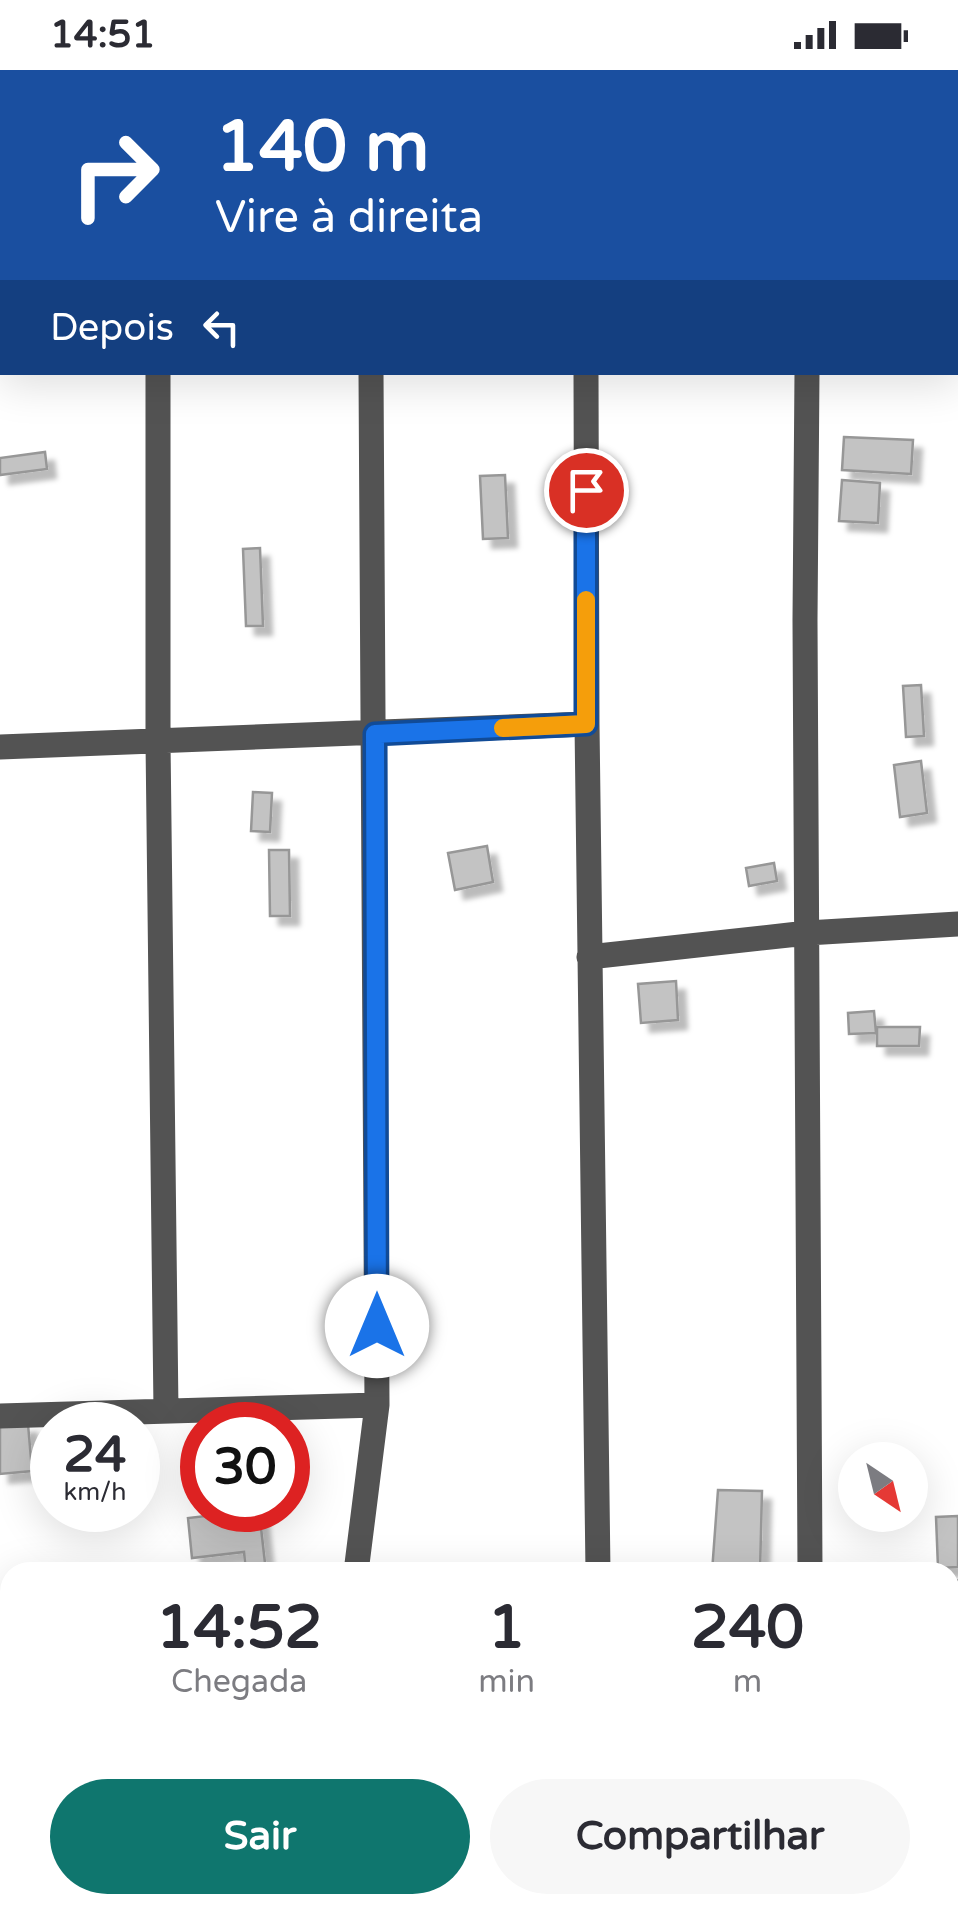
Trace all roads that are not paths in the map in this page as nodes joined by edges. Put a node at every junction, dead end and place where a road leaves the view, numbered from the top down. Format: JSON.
{"nodes":[{"id":1,"x":158,"y":375,"type":"edge"},
{"id":2,"x":371,"y":375,"type":"edge"},
{"id":3,"x":586,"y":375,"type":"edge"},
{"id":4,"x":808,"y":375,"type":"edge"},
{"id":5,"x":586,"y":724,"type":"junction"},
{"id":6,"x":375,"y":734,"type":"junction"},
{"id":7,"x":158,"y":740,"type":"junction"},
{"id":8,"x":0,"y":747,"type":"edge"},
{"id":9,"x":958,"y":924,"type":"edge"},
{"id":10,"x":807,"y":933,"type":"junction"},
{"id":11,"x":590,"y":957,"type":"junction"},
{"id":12,"x":377,"y":1405,"type":"junction"},
{"id":13,"x":166,"y":1412,"type":"junction"},
{"id":14,"x":0,"y":1416,"type":"edge"},
{"id":15,"x":357,"y":1562,"type":"edge"},
{"id":16,"x":598,"y":1562,"type":"edge"},
{"id":17,"x":810,"y":1562,"type":"edge"}],
"edges":[{"from":1,"to":7,"type":"street"},
{"from":2,"to":6,"type":"street"},
{"from":3,"to":5,"type":"street"},
{"from":4,"to":10,"type":"street"},
{"from":5,"to":6,"type":"street"},
{"from":5,"to":11,"type":"street"},
{"from":6,"to":7,"type":"street"},
{"from":6,"to":12,"type":"street"},
{"from":7,"to":8,"type":"street"},
{"from":7,"to":13,"type":"street"},
{"from":9,"to":10,"type":"street"},
{"from":10,"to":11,"type":"street"},
{"from":10,"to":17,"type":"street"},
{"from":11,"to":16,"type":"street"},
{"from":12,"to":13,"type":"street"},
{"from":12,"to":15,"type":"street"},
{"from":13,"to":14,"type":"street"}]}
